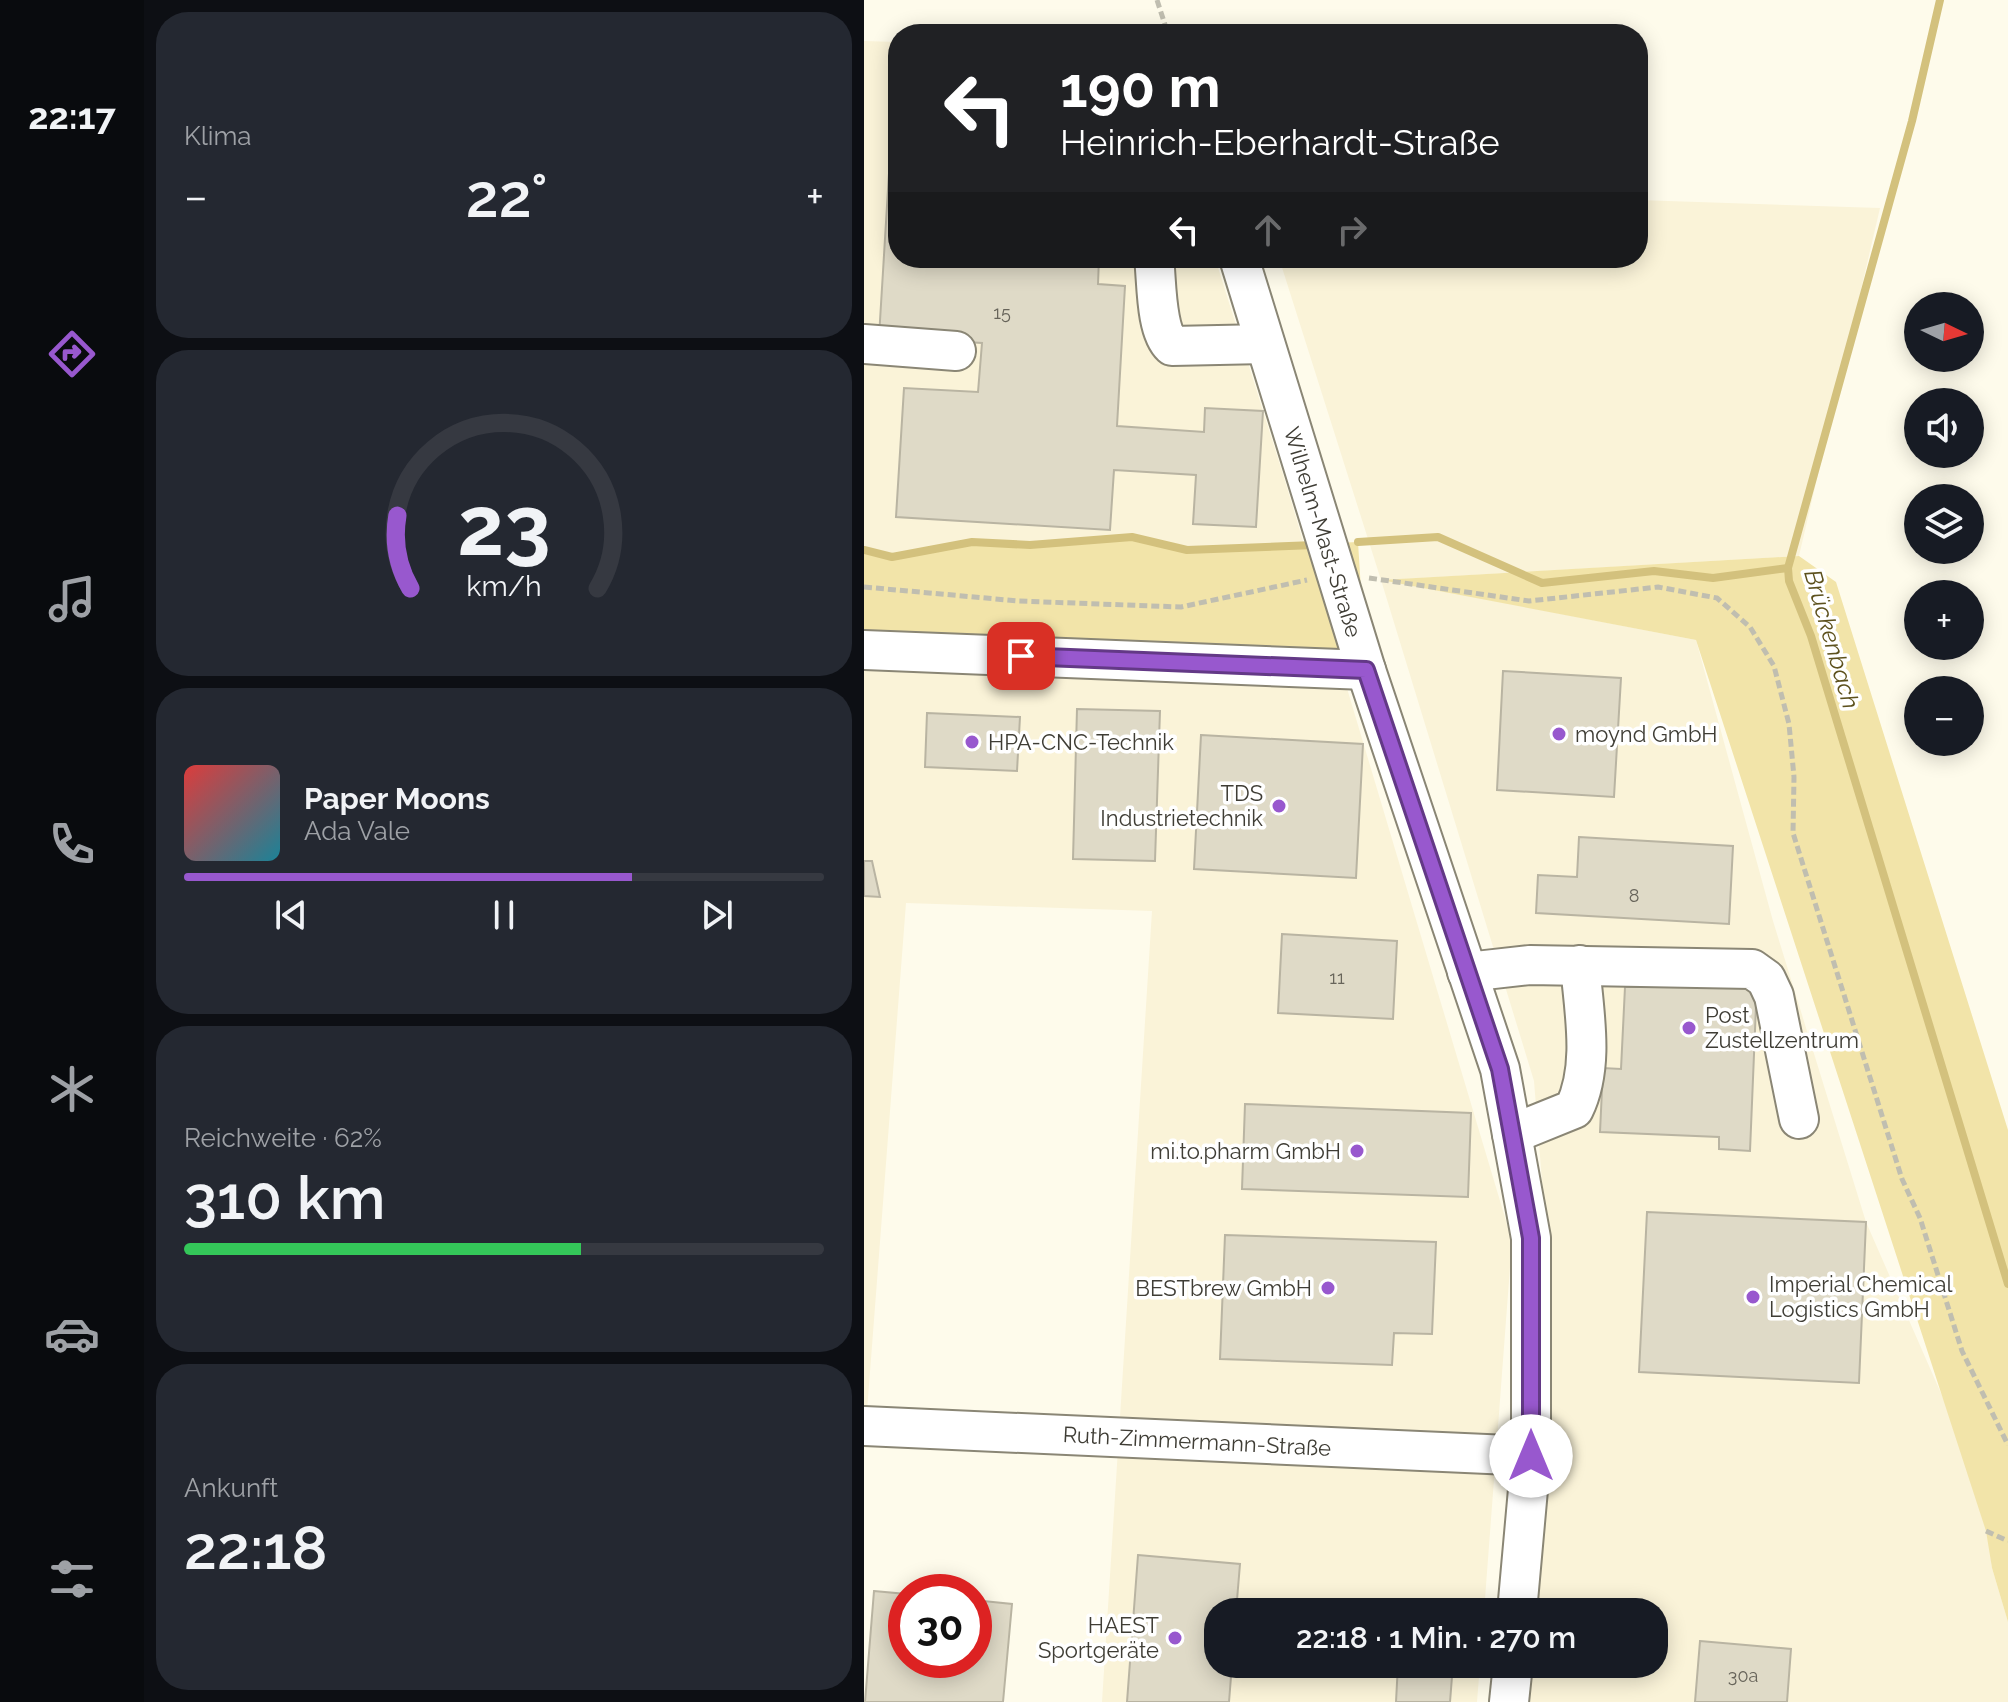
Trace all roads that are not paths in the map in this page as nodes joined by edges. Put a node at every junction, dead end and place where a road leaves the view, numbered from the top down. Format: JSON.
{"nodes":[{"id":1,"x":1155,"y":268,"type":"edge"},
{"id":2,"x":1242,"y":268,"type":"edge"},
{"id":3,"x":864,"y":344,"type":"edge"},
{"id":4,"x":1265,"y":344,"type":"junction"},
{"id":5,"x":956,"y":351,"type":"dead end"},
{"id":6,"x":864,"y":650,"type":"edge"},
{"id":7,"x":1366,"y":670,"type":"junction"},
{"id":8,"x":1580,"y":965,"type":"junction"},
{"id":9,"x":1467,"y":972,"type":"junction"},
{"id":10,"x":1799,"y":1119,"type":"dead end"},
{"id":11,"x":1512,"y":1134,"type":"junction"},
{"id":12,"x":864,"y":1426,"type":"edge"},
{"id":13,"x":1531,"y":1456,"type":"junction"},
{"id":14,"x":1518,"y":1598,"type":"edge"},
{"id":15,"x":1512,"y":1678,"type":"edge"},
{"id":16,"x":1509,"y":1702,"type":"edge"}],
"edges":[{"from":1,"to":4,"type":"street"},
{"from":2,"to":4,"type":"street","name":"Wilhelm-Mast-Straße"},
{"from":3,"to":5,"type":"street"},
{"from":4,"to":7,"type":"street","name":"Wilhelm-Mast-Straße"},
{"from":6,"to":7,"type":"street"},
{"from":7,"to":9,"type":"street","name":"Wilhelm-Mast-Straße"},
{"from":8,"to":9,"type":"street"},
{"from":8,"to":10,"type":"street"},
{"from":8,"to":11,"type":"street"},
{"from":9,"to":11,"type":"street","name":"Wilhelm-Mast-Straße"},
{"from":11,"to":13,"type":"street","name":"Wilhelm-Mast-Straße"},
{"from":12,"to":13,"type":"street","name":"Ruth-Zimmermann-Straße"},
{"from":13,"to":14,"type":"street","name":"Wilhelm-Mast-Straße"},
{"from":15,"to":16,"type":"street"}]}
